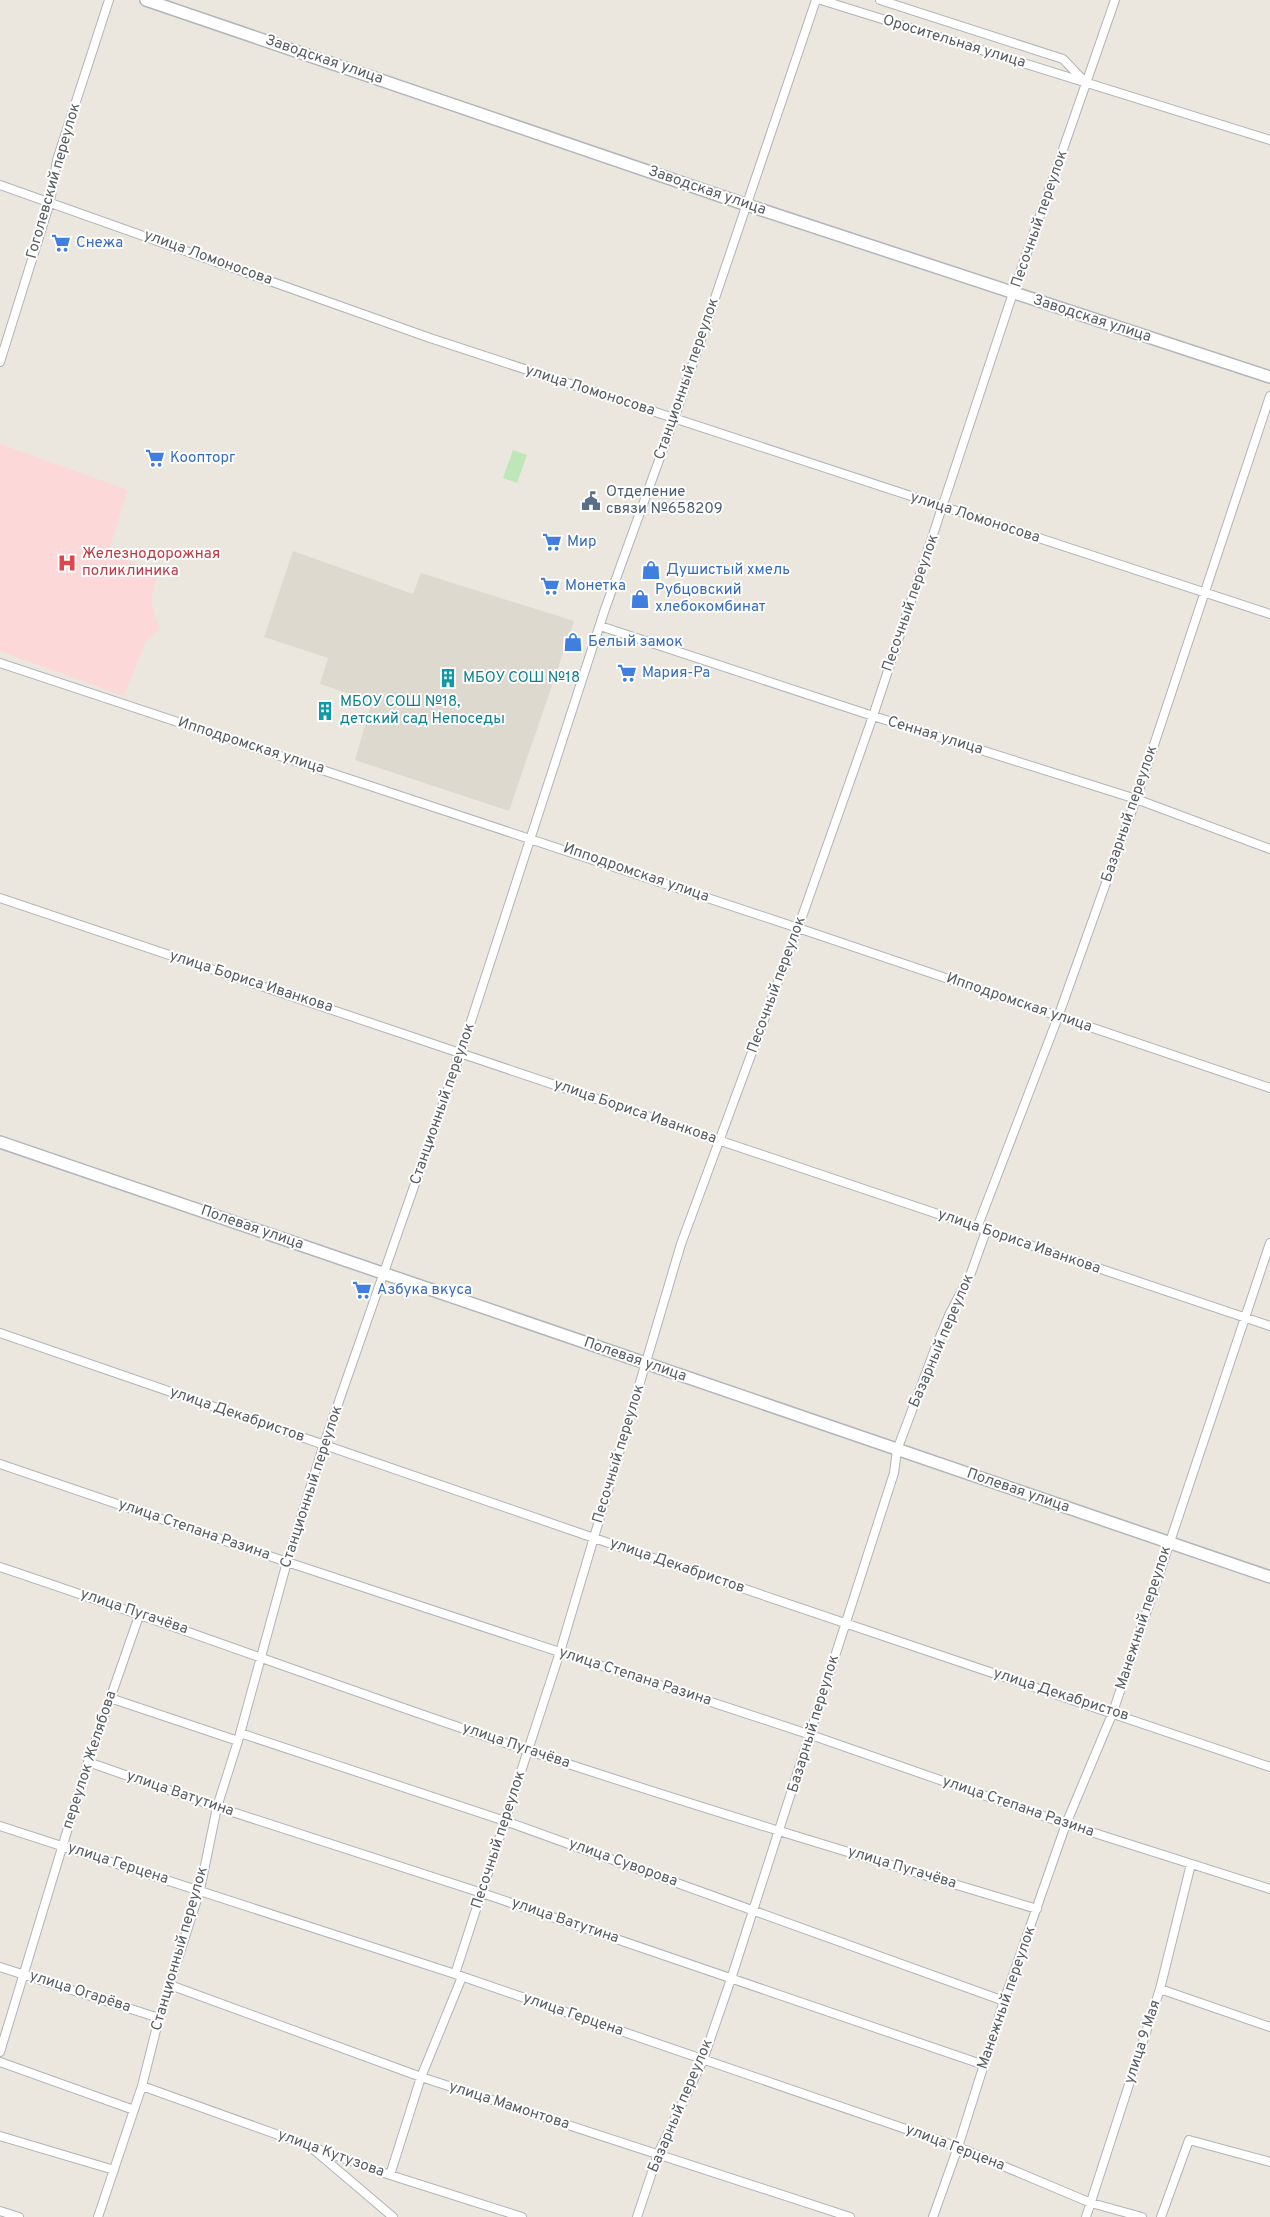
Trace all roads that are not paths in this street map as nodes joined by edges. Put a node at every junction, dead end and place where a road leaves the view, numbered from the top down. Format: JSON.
{"nodes":[{"id":1,"x":109,"y":0,"type":"edge"},
{"id":2,"x":146,"y":0,"type":"edge"},
{"id":3,"x":816,"y":0,"type":"edge"},
{"id":4,"x":821,"y":0,"type":"edge"},
{"id":5,"x":880,"y":0,"type":"edge"},
{"id":6,"x":1114,"y":0,"type":"edge"},
{"id":7,"x":1087,"y":84,"type":"junction"},
{"id":8,"x":1270,"y":140,"type":"edge"},
{"id":9,"x":0,"y":185,"type":"edge"},
{"id":10,"x":50,"y":202,"type":"junction"},
{"id":11,"x":747,"y":205,"type":"junction"},
{"id":12,"x":1013,"y":293,"type":"junction"},
{"id":13,"x":0,"y":362,"type":"edge"},
{"id":14,"x":1270,"y":377,"type":"edge"},
{"id":15,"x":1270,"y":396,"type":"edge"},
{"id":16,"x":674,"y":419,"type":"junction"},
{"id":17,"x":943,"y":507,"type":"junction"},
{"id":18,"x":1205,"y":593,"type":"junction"},
{"id":19,"x":1270,"y":614,"type":"edge"},
{"id":20,"x":600,"y":626,"type":"junction"},
{"id":21,"x":0,"y":663,"type":"edge"},
{"id":22,"x":872,"y":716,"type":"junction"},
{"id":23,"x":1136,"y":799,"type":"junction"},
{"id":24,"x":531,"y":838,"type":"junction"},
{"id":25,"x":1270,"y":849,"type":"edge"},
{"id":26,"x":0,"y":898,"type":"edge"},
{"id":27,"x":798,"y":928,"type":"junction"},
{"id":28,"x":1058,"y":1017,"type":"junction"},
{"id":29,"x":462,"y":1052,"type":"junction"},
{"id":30,"x":1270,"y":1088,"type":"edge"},
{"id":31,"x":721,"y":1141,"type":"junction"},
{"id":32,"x":0,"y":1142,"type":"edge"},
{"id":33,"x":977,"y":1228,"type":"junction"},
{"id":34,"x":986,"y":1231,"type":"junction"},
{"id":35,"x":1270,"y":1243,"type":"edge"},
{"id":36,"x":384,"y":1273,"type":"junction"},
{"id":37,"x":1245,"y":1318,"type":"junction"},
{"id":38,"x":1270,"y":1326,"type":"edge"},
{"id":39,"x":0,"y":1334,"type":"edge"},
{"id":40,"x":646,"y":1363,"type":"junction"},
{"id":41,"x":324,"y":1444,"type":"junction"},
{"id":42,"x":897,"y":1450,"type":"junction"},
{"id":43,"x":0,"y":1464,"type":"edge"},
{"id":44,"x":594,"y":1538,"type":"junction"},
{"id":45,"x":1169,"y":1542,"type":"junction"},
{"id":46,"x":287,"y":1562,"type":"junction"},
{"id":47,"x":0,"y":1567,"type":"edge"},
{"id":48,"x":1270,"y":1577,"type":"edge"},
{"id":49,"x":140,"y":1613,"type":"junction"},
{"id":50,"x":845,"y":1623,"type":"junction"},
{"id":51,"x":560,"y":1652,"type":"junction"},
{"id":52,"x":260,"y":1657,"type":"junction"},
{"id":53,"x":110,"y":1698,"type":"junction"},
{"id":54,"x":1113,"y":1712,"type":"junction"},
{"id":55,"x":811,"y":1735,"type":"junction"},
{"id":56,"x":239,"y":1737,"type":"junction"},
{"id":57,"x":528,"y":1751,"type":"junction"},
{"id":58,"x":88,"y":1762,"type":"junction"},
{"id":59,"x":1270,"y":1766,"type":"edge"},
{"id":60,"x":217,"y":1807,"type":"junction"},
{"id":61,"x":505,"y":1821,"type":"junction"},
{"id":62,"x":1066,"y":1824,"type":"junction"},
{"id":63,"x":0,"y":1826,"type":"edge"},
{"id":64,"x":780,"y":1831,"type":"junction"},
{"id":65,"x":62,"y":1846,"type":"junction"},
{"id":66,"x":1191,"y":1864,"type":"junction"},
{"id":67,"x":1270,"y":1889,"type":"edge"},
{"id":68,"x":200,"y":1890,"type":"junction"},
{"id":69,"x":482,"y":1893,"type":"junction"},
{"id":70,"x":1037,"y":1909,"type":"junction"},
{"id":71,"x":754,"y":1910,"type":"junction"},
{"id":72,"x":0,"y":1967,"type":"edge"},
{"id":73,"x":25,"y":1975,"type":"junction"},
{"id":74,"x":458,"y":1976,"type":"junction"},
{"id":75,"x":731,"y":1979,"type":"junction"},
{"id":76,"x":170,"y":1985,"type":"junction"},
{"id":77,"x":1160,"y":1989,"type":"junction"},
{"id":78,"x":1004,"y":2001,"type":"junction"},
{"id":79,"x":159,"y":2018,"type":"junction"},
{"id":80,"x":1270,"y":2027,"type":"edge"},
{"id":81,"x":0,"y":2052,"type":"edge"},
{"id":82,"x":703,"y":2060,"type":"junction"},
{"id":83,"x":0,"y":2062,"type":"edge"},
{"id":84,"x":984,"y":2065,"type":"junction"},
{"id":85,"x":421,"y":2077,"type":"junction"},
{"id":86,"x":142,"y":2086,"type":"junction"},
{"id":87,"x":134,"y":2110,"type":"junction"},
{"id":88,"x":0,"y":2136,"type":"edge"},
{"id":89,"x":309,"y":2146,"type":"junction"},
{"id":90,"x":958,"y":2147,"type":"junction"},
{"id":91,"x":658,"y":2154,"type":"junction"},
{"id":92,"x":1270,"y":2162,"type":"edge"},
{"id":93,"x":114,"y":2170,"type":"junction"},
{"id":94,"x":390,"y":2175,"type":"junction"},
{"id":95,"x":1091,"y":2202,"type":"junction"},
{"id":96,"x":0,"y":2211,"type":"edge"},
{"id":97,"x":19,"y":2217,"type":"edge"},
{"id":98,"x":98,"y":2217,"type":"edge"},
{"id":99,"x":393,"y":2217,"type":"edge"},
{"id":100,"x":522,"y":2217,"type":"edge"},
{"id":101,"x":637,"y":2217,"type":"edge"},
{"id":102,"x":850,"y":2217,"type":"edge"},
{"id":103,"x":933,"y":2217,"type":"edge"},
{"id":104,"x":1086,"y":2217,"type":"edge"},
{"id":105,"x":1142,"y":2217,"type":"edge"},
{"id":106,"x":1160,"y":2217,"type":"edge"}],
"edges":[{"from":1,"to":10,"type":"street","name":"Гоголевский переулок"},
{"from":2,"to":11,"type":"street","name":"Заводская улица"},
{"from":3,"to":11,"type":"street","name":"Станционный переулок"},
{"from":4,"to":7,"type":"street","name":"Оросительная улица"},
{"from":5,"to":7,"type":"street","name":"Оросительная улица"},
{"from":6,"to":7,"type":"street","name":"Песочный переулок"},
{"from":7,"to":8,"type":"street","name":"Оросительная улица"},
{"from":7,"to":12,"type":"street","name":"Песочный переулок"},
{"from":9,"to":10,"type":"street","name":"улица Ломоносова"},
{"from":10,"to":13,"type":"street","name":"Гоголевский переулок"},
{"from":10,"to":16,"type":"street","name":"улица Ломоносова"},
{"from":11,"to":12,"type":"street","name":"Заводская улица"},
{"from":11,"to":16,"type":"street","name":"Станционный переулок"},
{"from":12,"to":14,"type":"street","name":"Заводская улица"},
{"from":12,"to":17,"type":"street","name":"Песочный переулок"},
{"from":15,"to":18,"type":"street","name":"Базарный переулок"},
{"from":16,"to":17,"type":"street","name":"улица Ломоносова"},
{"from":16,"to":20,"type":"street","name":"Станционный переулок"},
{"from":17,"to":18,"type":"street","name":"улица Ломоносова"},
{"from":17,"to":22,"type":"street","name":"Песочный переулок"},
{"from":18,"to":19,"type":"street","name":"улица Ломоносова"},
{"from":18,"to":23,"type":"street","name":"Базарный переулок"},
{"from":20,"to":22,"type":"street","name":"Сенная улица"},
{"from":20,"to":24,"type":"street","name":"Станционный переулок"},
{"from":21,"to":24,"type":"street","name":"Ипподромская улица"},
{"from":22,"to":23,"type":"street","name":"Сенная улица"},
{"from":22,"to":27,"type":"street","name":"Песочный переулок"},
{"from":23,"to":25,"type":"street","name":"Сенная улица"},
{"from":23,"to":28,"type":"street","name":"Базарный переулок"},
{"from":24,"to":27,"type":"street","name":"Ипподромская улица"},
{"from":24,"to":29,"type":"street","name":"Станционный переулок"},
{"from":26,"to":29,"type":"street","name":"улица Бориса Иванкова"},
{"from":27,"to":28,"type":"street","name":"Ипподромская улица"},
{"from":27,"to":31,"type":"street","name":"Песочный переулок"},
{"from":28,"to":30,"type":"street","name":"Ипподромская улица"},
{"from":28,"to":33,"type":"street","name":"Базарный переулок"},
{"from":29,"to":31,"type":"street","name":"улица Бориса Иванкова"},
{"from":29,"to":36,"type":"street","name":"Станционный переулок"},
{"from":31,"to":33,"type":"street","name":"улица Бориса Иванкова"},
{"from":31,"to":40,"type":"street","name":"Песочный переулок"},
{"from":32,"to":36,"type":"street","name":"Полевая улица"},
{"from":33,"to":34,"type":"street","name":"улица Бориса Иванкова"},
{"from":34,"to":37,"type":"street","name":"улица Бориса Иванкова"},
{"from":34,"to":42,"type":"street","name":"Базарный переулок"},
{"from":35,"to":37,"type":"street","name":"Манежный переулок"},
{"from":36,"to":40,"type":"street","name":"Полевая улица"},
{"from":36,"to":41,"type":"street","name":"Станционный переулок"},
{"from":37,"to":38,"type":"street","name":"улица Бориса Иванкова"},
{"from":37,"to":45,"type":"street","name":"Манежный переулок"},
{"from":39,"to":41,"type":"street","name":"улица Декабристов"},
{"from":40,"to":42,"type":"street","name":"Полевая улица"},
{"from":40,"to":44,"type":"street","name":"Песочный переулок"},
{"from":41,"to":44,"type":"street","name":"улица Декабристов"},
{"from":41,"to":46,"type":"street","name":"Станционный переулок"},
{"from":42,"to":45,"type":"street","name":"Полевая улица"},
{"from":42,"to":50,"type":"street","name":"Базарный переулок"},
{"from":43,"to":46,"type":"street","name":"улица Степана Разина"},
{"from":44,"to":50,"type":"street","name":"улица Декабристов"},
{"from":44,"to":51,"type":"street","name":"Песочный переулок"},
{"from":45,"to":48,"type":"street","name":"Полевая улица"},
{"from":45,"to":54,"type":"street","name":"Манежный переулок"},
{"from":46,"to":51,"type":"street","name":"улица Степана Разина"},
{"from":46,"to":52,"type":"street","name":"Станционный переулок"},
{"from":47,"to":49,"type":"street","name":"улица Пугачёва"},
{"from":49,"to":52,"type":"street","name":"улица Пугачёва"},
{"from":49,"to":53,"type":"street","name":"переулок Желябова"},
{"from":50,"to":54,"type":"street","name":"улица Декабристов"},
{"from":50,"to":55,"type":"street","name":"Базарный переулок"},
{"from":51,"to":55,"type":"street","name":"улица Степана Разина"},
{"from":51,"to":57,"type":"street","name":"Песочный переулок"},
{"from":52,"to":56,"type":"street","name":"Станционный переулок"},
{"from":52,"to":57,"type":"street","name":"улица Пугачёва"},
{"from":53,"to":56,"type":"street","name":"улица Суворова"},
{"from":53,"to":58,"type":"street","name":"переулок Желябова"},
{"from":54,"to":59,"type":"street","name":"улица Декабристов"},
{"from":54,"to":62,"type":"street","name":"Манежный переулок"},
{"from":55,"to":62,"type":"street","name":"улица Степана Разина"},
{"from":55,"to":64,"type":"street","name":"Базарный переулок"},
{"from":56,"to":60,"type":"street","name":"Станционный переулок"},
{"from":56,"to":61,"type":"street","name":"улица Суворова"},
{"from":57,"to":61,"type":"street","name":"Песочный переулок"},
{"from":57,"to":64,"type":"street","name":"улица Пугачёва"},
{"from":58,"to":60,"type":"street","name":"улица Ватутина"},
{"from":58,"to":65,"type":"street","name":"переулок Желябова"},
{"from":60,"to":68,"type":"street","name":"Станционный переулок"},
{"from":60,"to":69,"type":"street","name":"улица Ватутина"},
{"from":61,"to":69,"type":"street","name":"Песочный переулок"},
{"from":61,"to":71,"type":"street","name":"улица Суворова"},
{"from":62,"to":66,"type":"street","name":"улица Степана Разина"},
{"from":62,"to":70,"type":"street","name":"Манежный переулок"},
{"from":63,"to":65,"type":"street","name":"улица Герцена"},
{"from":64,"to":70,"type":"street","name":"улица Пугачёва"},
{"from":64,"to":71,"type":"street","name":"Базарный переулок"},
{"from":65,"to":68,"type":"street","name":"улица Герцена"},
{"from":65,"to":73,"type":"street","name":"переулок Желябова"},
{"from":66,"to":67,"type":"street","name":"улица Степана Разина"},
{"from":66,"to":77,"type":"street","name":"улица 9 Мая"},
{"from":68,"to":74,"type":"street","name":"улица Герцена"},
{"from":68,"to":76,"type":"street","name":"Станционный переулок"},
{"from":69,"to":74,"type":"street","name":"Песочный переулок"},
{"from":69,"to":75,"type":"street","name":"улица Ватутина"},
{"from":70,"to":78,"type":"street","name":"Манежный переулок"},
{"from":71,"to":75,"type":"street","name":"Базарный переулок"},
{"from":71,"to":78,"type":"street","name":"улица Суворова"},
{"from":72,"to":73,"type":"street","name":"улица Огарёва"},
{"from":73,"to":79,"type":"street","name":"улица Огарёва"},
{"from":73,"to":81,"type":"street","name":"переулок Желябова"},
{"from":74,"to":82,"type":"street","name":"улица Герцена"},
{"from":74,"to":85,"type":"street","name":"Песочный переулок"},
{"from":75,"to":82,"type":"street","name":"Базарный переулок"},
{"from":75,"to":84,"type":"street","name":"улица Ватутина"},
{"from":76,"to":79,"type":"street","name":"Станционный переулок"},
{"from":76,"to":85,"type":"street","name":"улица Мамонтова"},
{"from":77,"to":80,"type":"street"},
{"from":77,"to":95,"type":"street","name":"улица 9 Мая"},
{"from":78,"to":84,"type":"street","name":"Манежный переулок"},
{"from":79,"to":86,"type":"street","name":"Станционный переулок"},
{"from":82,"to":90,"type":"street","name":"улица Герцена"},
{"from":82,"to":91,"type":"street","name":"Базарный переулок"},
{"from":83,"to":87,"type":"street"},
{"from":84,"to":90,"type":"street","name":"Манежный переулок"},
{"from":85,"to":91,"type":"street","name":"улица Мамонтова"},
{"from":85,"to":94,"type":"street","name":"Песочный переулок"},
{"from":86,"to":87,"type":"street","name":"Станционный переулок"},
{"from":86,"to":89,"type":"street","name":"улица Кутузова"},
{"from":87,"to":93,"type":"street","name":"Станционный переулок"},
{"from":88,"to":93,"type":"street"},
{"from":89,"to":94,"type":"street","name":"улица Кутузова"},
{"from":89,"to":99,"type":"street"},
{"from":90,"to":95,"type":"street","name":"улица Герцена"},
{"from":90,"to":103,"type":"street","name":"Манежный переулок"},
{"from":91,"to":101,"type":"street","name":"Базарный переулок"},
{"from":91,"to":102,"type":"street","name":"улица Мамонтова"},
{"from":92,"to":106,"type":"street"},
{"from":93,"to":98,"type":"street","name":"Станционный переулок"},
{"from":94,"to":100,"type":"street","name":"улица Кутузова"},
{"from":95,"to":104,"type":"street","name":"улица 9 Мая"},
{"from":95,"to":105,"type":"street","name":"улица Герцена"},
{"from":96,"to":97,"type":"street"}]}
